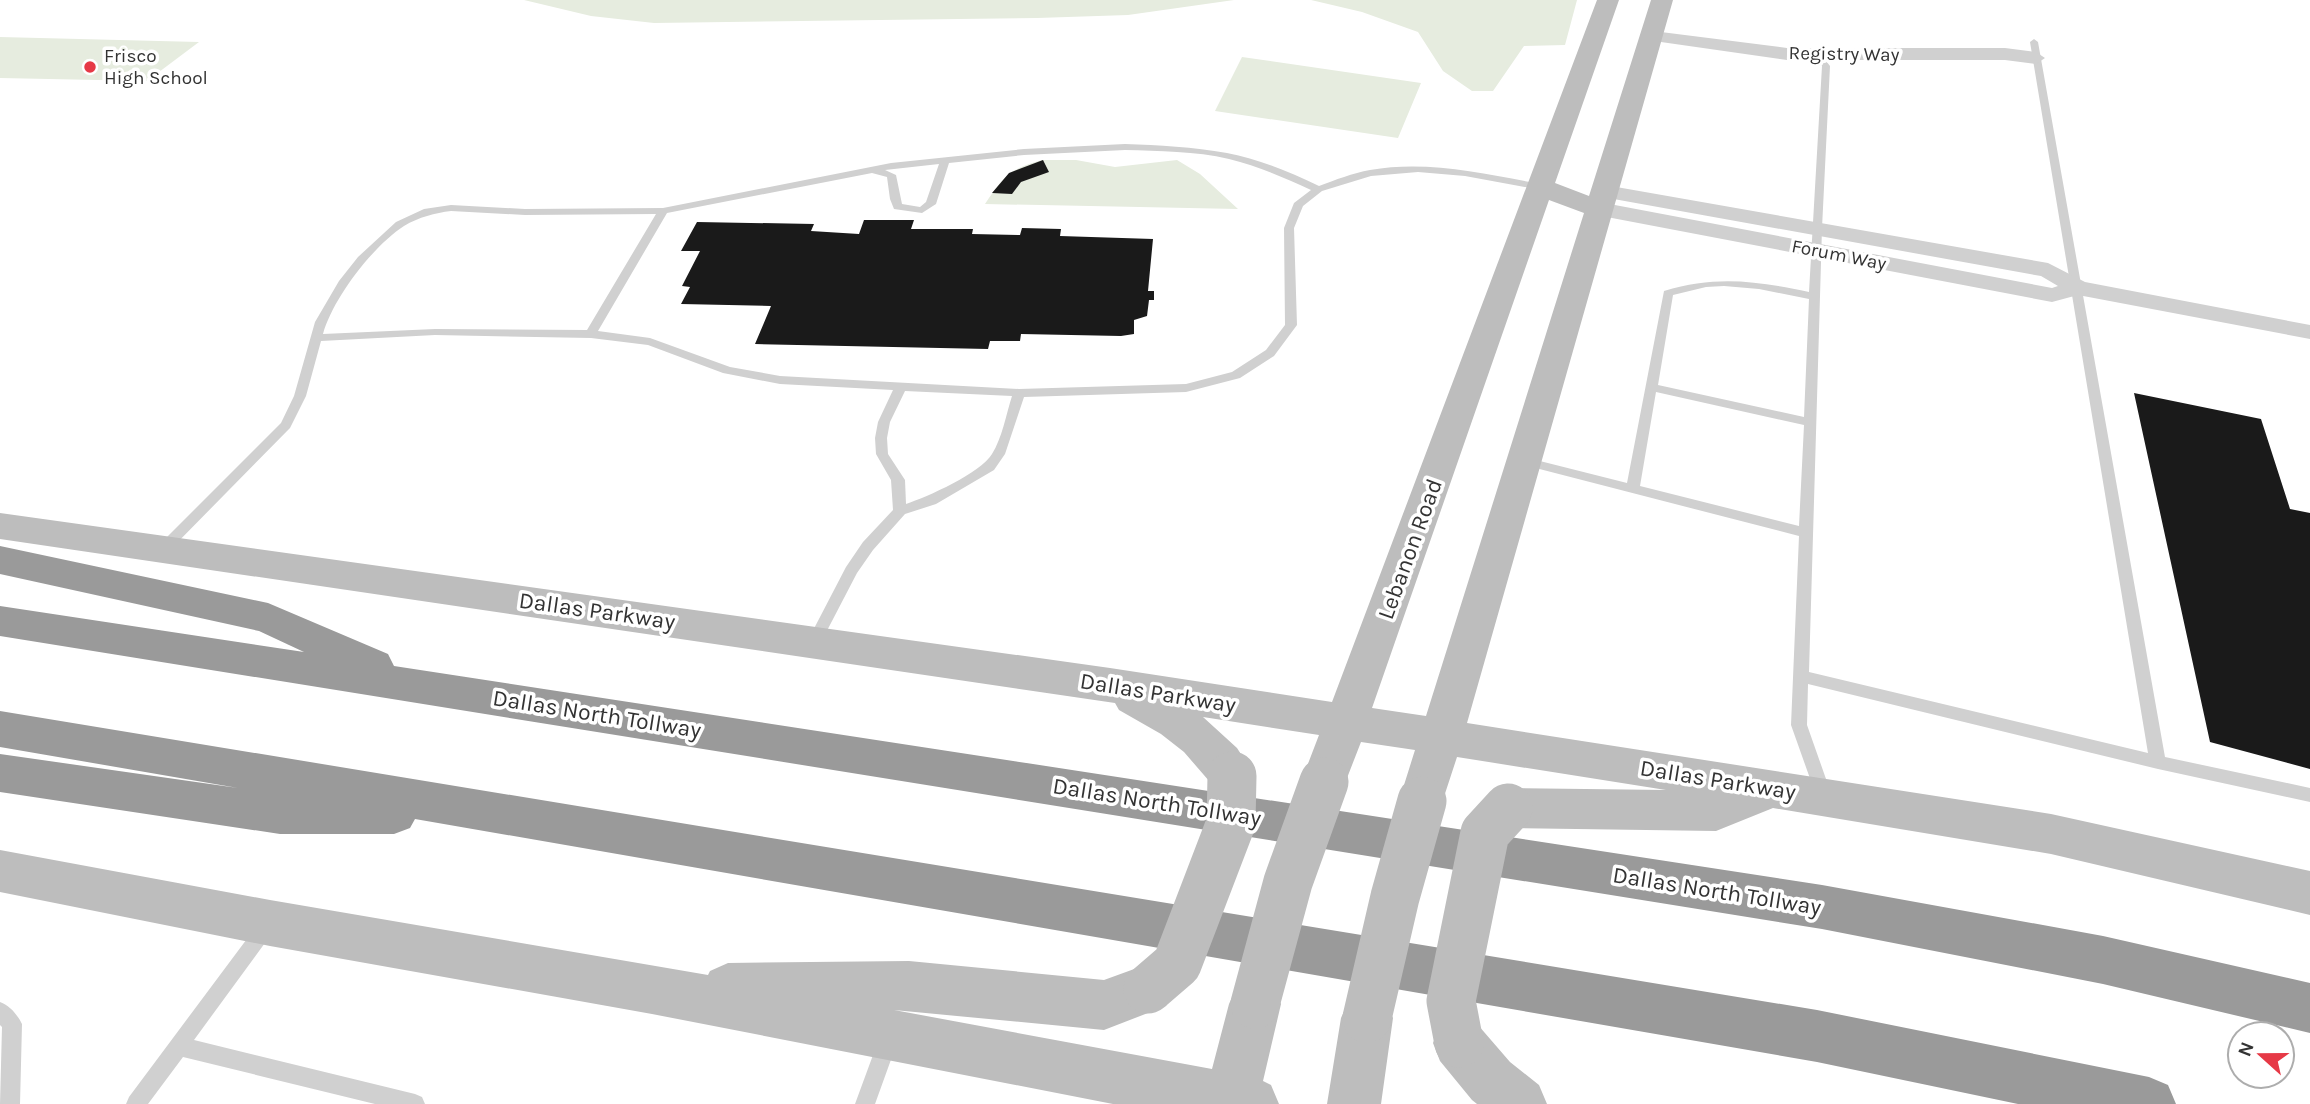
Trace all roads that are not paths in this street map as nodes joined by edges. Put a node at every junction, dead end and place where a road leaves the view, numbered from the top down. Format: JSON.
{"nodes":[{"id":1,"x":1608,"y":0,"type":"edge"},
{"id":2,"x":1662,"y":0,"type":"edge"},
{"id":3,"x":1598,"y":28,"type":"junction"},
{"id":4,"x":1653,"y":36,"type":"junction"},
{"id":5,"x":2035,"y":50,"type":"joint"},
{"id":6,"x":1816,"y":54,"type":"junction"},
{"id":7,"x":945,"y":160,"type":"junction"},
{"id":8,"x":872,"y":170,"type":"junction"},
{"id":9,"x":1541,"y":187,"type":"junction"},
{"id":10,"x":1318,"y":189,"type":"junction"},
{"id":11,"x":1602,"y":200,"type":"junction"},
{"id":12,"x":663,"y":211,"type":"junction"},
{"id":13,"x":1817,"y":239,"type":"junction"},
{"id":14,"x":2078,"y":288,"type":"junction"},
{"id":15,"x":1815,"y":297,"type":"junction"},
{"id":16,"x":2310,"y":332,"type":"edge"},
{"id":17,"x":591,"y":334,"type":"junction"},
{"id":18,"x":315,"y":338,"type":"junction"},
{"id":19,"x":1651,"y":387,"type":"junction"},
{"id":20,"x":900,"y":388,"type":"junction"},
{"id":21,"x":1019,"y":393,"type":"junction"},
{"id":22,"x":1811,"y":423,"type":"junction"},
{"id":23,"x":1524,"y":461,"type":"junction"},
{"id":24,"x":1633,"y":489,"type":"junction"},
{"id":25,"x":900,"y":511,"type":"junction"},
{"id":26,"x":0,"y":526,"type":"edge"},
{"id":27,"x":1807,"y":533,"type":"junction"},
{"id":28,"x":162,"y":549,"type":"junction"},
{"id":29,"x":0,"y":560,"type":"edge"},
{"id":30,"x":0,"y":621,"type":"edge"},
{"id":31,"x":814,"y":642,"type":"junction"},
{"id":32,"x":1801,"y":676,"type":"junction"},
{"id":33,"x":417,"y":685,"type":"junction"},
{"id":34,"x":1110,"y":685,"type":"junction"},
{"id":35,"x":1346,"y":722,"type":"junction"},
{"id":36,"x":0,"y":729,"type":"edge"},
{"id":37,"x":1442,"y":737,"type":"junction"},
{"id":38,"x":2158,"y":762,"type":"junction"},
{"id":39,"x":0,"y":773,"type":"edge"},
{"id":40,"x":1771,"y":788,"type":"junction"},
{"id":41,"x":2310,"y":795,"type":"edge"},
{"id":42,"x":1825,"y":797,"type":"junction"},
{"id":43,"x":505,"y":815,"type":"junction"},
{"id":44,"x":0,"y":871,"type":"edge"},
{"id":45,"x":2310,"y":893,"type":"edge"},
{"id":46,"x":270,"y":923,"type":"junction"},
{"id":47,"x":652,"y":989,"type":"junction"},
{"id":48,"x":2310,"y":1008,"type":"edge"},
{"id":49,"x":0,"y":1011,"type":"edge"},
{"id":50,"x":890,"y":1036,"type":"junction"},
{"id":51,"x":178,"y":1046,"type":"junction"},
{"id":52,"x":1238,"y":1103,"type":"edge"},
{"id":53,"x":10,"y":1104,"type":"edge"},
{"id":54,"x":136,"y":1104,"type":"edge"},
{"id":55,"x":415,"y":1104,"type":"edge"},
{"id":56,"x":865,"y":1104,"type":"edge"},
{"id":57,"x":1354,"y":1104,"type":"edge"},
{"id":58,"x":1520,"y":1104,"type":"edge"},
{"id":59,"x":2149,"y":1104,"type":"edge"}],
"edges":[{"from":1,"to":3,"type":"main road","name":"Lebanon Road"},
{"from":2,"to":4,"type":"main road"},
{"from":3,"to":4,"type":"main road"},
{"from":3,"to":9,"type":"main road","name":"Lebanon Road"},
{"from":4,"to":6,"type":"street","name":"Registry Way"},
{"from":4,"to":11,"type":"main road"},
{"from":5,"to":6,"type":"street","name":"Registry Way"},
{"from":5,"to":14,"type":"lane"},
{"from":6,"to":13,"type":"lane"},
{"from":7,"to":8,"type":"lane"},
{"from":7,"to":8,"type":"lane"},
{"from":7,"to":10,"type":"lane"},
{"from":8,"to":12,"type":"lane"},
{"from":9,"to":10,"type":"lane"},
{"from":9,"to":11,"type":"main road"},
{"from":9,"to":35,"type":"main road","name":"Lebanon Road"},
{"from":10,"to":21,"type":"lane"},
{"from":11,"to":13,"type":"street","name":"Forum Way"},
{"from":11,"to":23,"type":"main road"},
{"from":12,"to":17,"type":"lane"},
{"from":12,"to":18,"type":"lane"},
{"from":13,"to":14,"type":"street","name":"Forum Way"},
{"from":13,"to":15,"type":"lane"},
{"from":14,"to":16,"type":"street","name":"Forum Way"},
{"from":14,"to":38,"type":"lane"},
{"from":15,"to":19,"type":"lane"},
{"from":15,"to":22,"type":"lane"},
{"from":17,"to":18,"type":"lane"},
{"from":17,"to":20,"type":"lane"},
{"from":18,"to":28,"type":"lane"},
{"from":19,"to":22,"type":"lane"},
{"from":19,"to":24,"type":"lane"},
{"from":20,"to":21,"type":"lane"},
{"from":20,"to":25,"type":"lane"},
{"from":21,"to":25,"type":"lane"},
{"from":22,"to":27,"type":"lane"},
{"from":23,"to":24,"type":"lane"},
{"from":23,"to":37,"type":"main road"},
{"from":24,"to":27,"type":"lane"},
{"from":25,"to":31,"type":"lane"},
{"from":26,"to":28,"type":"main road","name":"Dallas Parkway"},
{"from":27,"to":32,"type":"lane"},
{"from":28,"to":31,"type":"main road","name":"Dallas Parkway"},
{"from":29,"to":33,"type":"highway"},
{"from":30,"to":33,"type":"highway","name":"Dallas North Tollway"},
{"from":31,"to":34,"type":"main road","name":"Dallas Parkway"},
{"from":32,"to":38,"type":"lane"},
{"from":32,"to":42,"type":"lane"},
{"from":33,"to":48,"type":"highway","name":"Dallas North Tollway"},
{"from":34,"to":35,"type":"main road","name":"Dallas Parkway"},
{"from":34,"to":47,"type":"main road","bridge":true},
{"from":35,"to":37,"type":"main road","name":"Dallas Parkway"},
{"from":35,"to":52,"type":"main road","name":"Lebanon Road","bridge":true},
{"from":36,"to":43,"type":"highway"},
{"from":37,"to":40,"type":"main road","name":"Dallas Parkway"},
{"from":37,"to":57,"type":"main road","bridge":true},
{"from":38,"to":41,"type":"lane"},
{"from":39,"to":43,"type":"highway"},
{"from":40,"to":42,"type":"main road","name":"Dallas Parkway"},
{"from":40,"to":58,"type":"main road","bridge":true},
{"from":42,"to":45,"type":"main road","name":"Dallas Parkway"},
{"from":43,"to":59,"type":"highway"},
{"from":44,"to":46,"type":"main road"},
{"from":46,"to":47,"type":"main road"},
{"from":46,"to":51,"type":"lane"},
{"from":47,"to":50,"type":"main road"},
{"from":49,"to":53,"type":"lane"},
{"from":50,"to":52,"type":"main road"},
{"from":50,"to":56,"type":"lane"},
{"from":51,"to":54,"type":"lane"},
{"from":51,"to":55,"type":"lane"}]}
